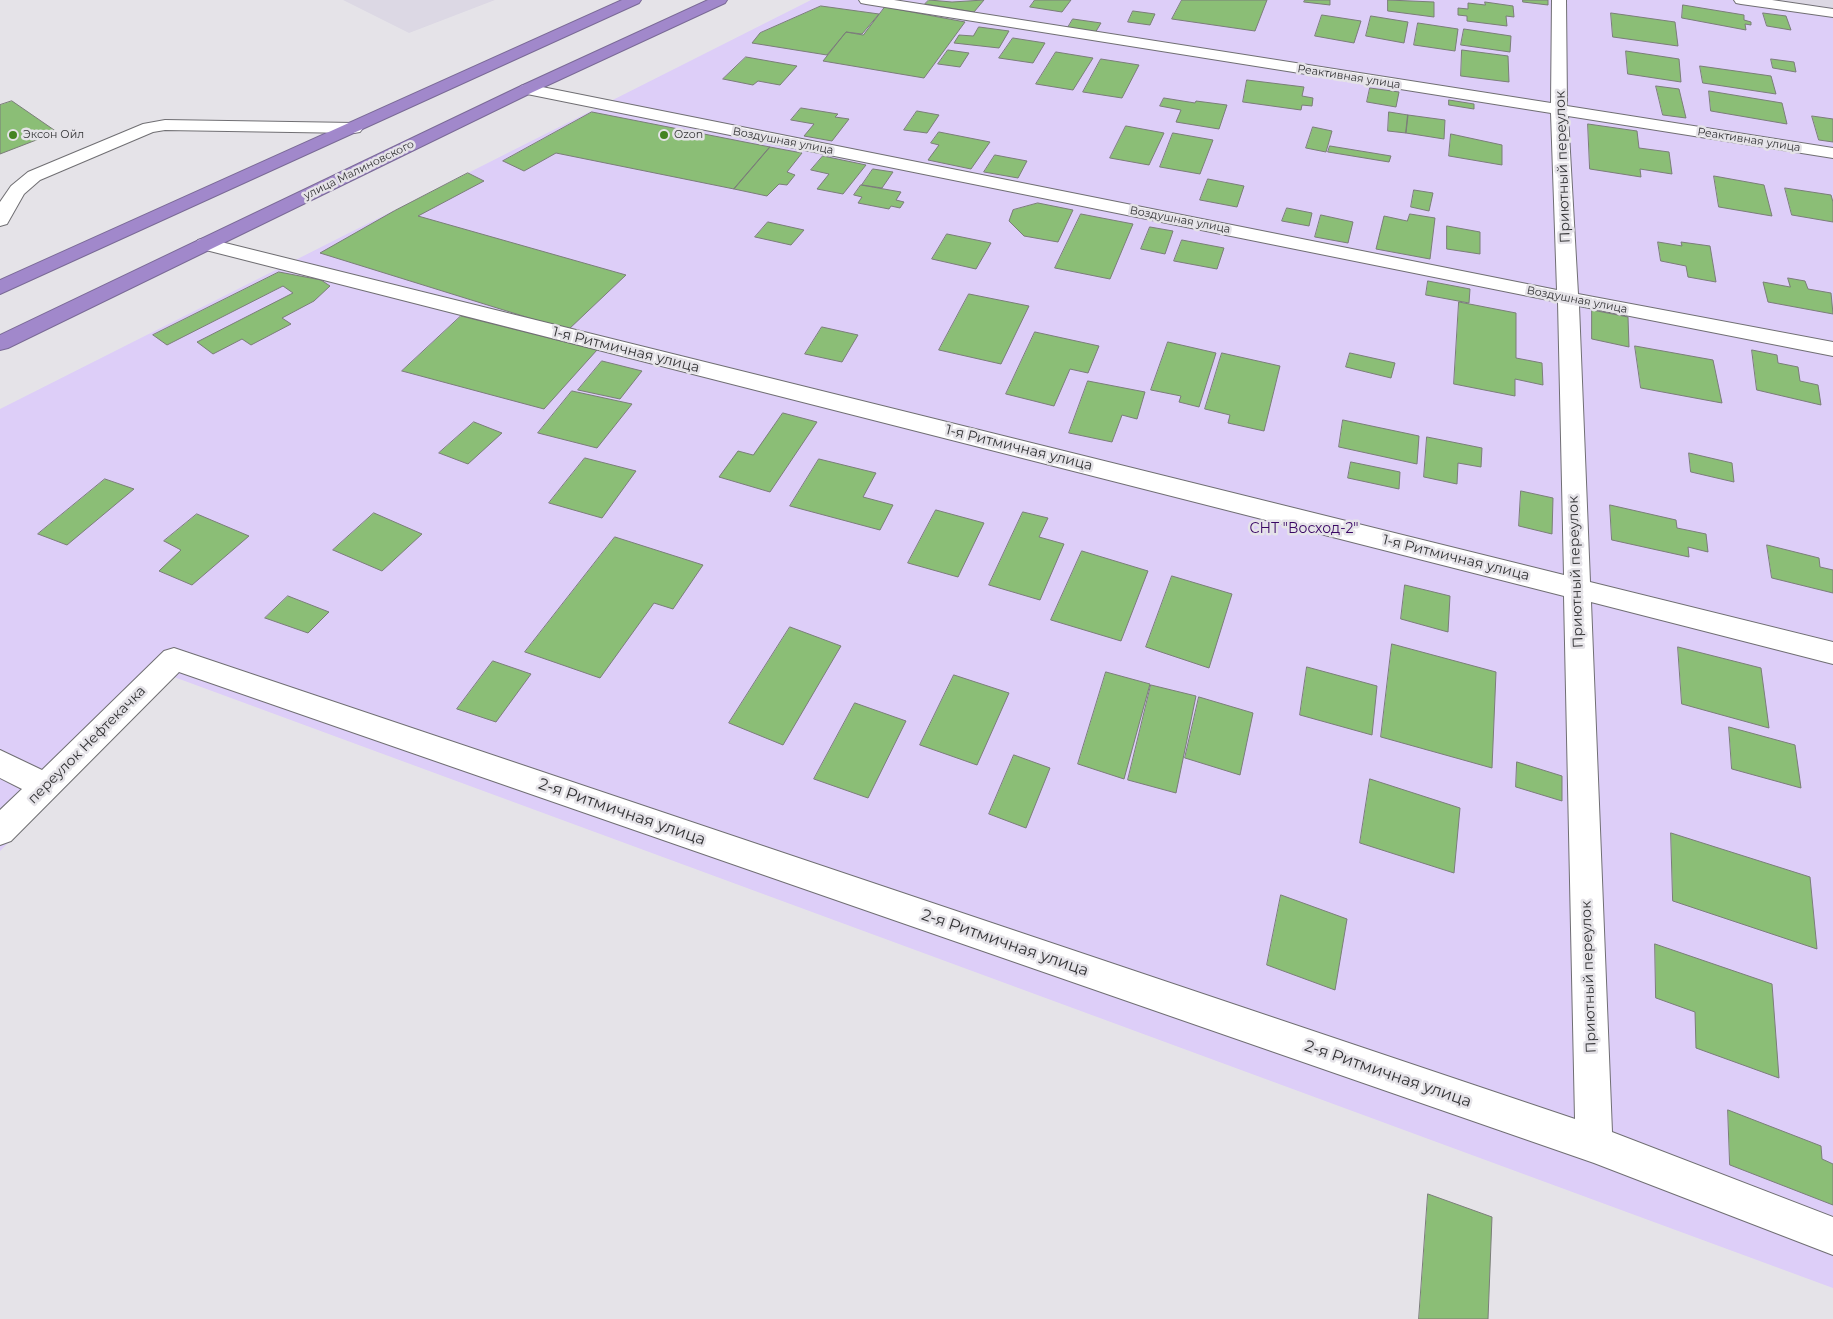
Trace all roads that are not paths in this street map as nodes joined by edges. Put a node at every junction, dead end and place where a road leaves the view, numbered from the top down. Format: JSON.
{"nodes":[{"id":1,"x":634,"y":0,"type":"edge"},
{"id":2,"x":720,"y":0,"type":"edge"},
{"id":3,"x":866,"y":0,"type":"edge"},
{"id":4,"x":1559,"y":0,"type":"edge"},
{"id":5,"x":1741,"y":0,"type":"edge"},
{"id":6,"x":1833,"y":13,"type":"edge"},
{"id":7,"x":527,"y":89,"type":"junction"},
{"id":8,"x":1559,"y":110,"type":"junction"},
{"id":9,"x":354,"y":128,"type":"junction"},
{"id":10,"x":1833,"y":152,"type":"edge"},
{"id":11,"x":0,"y":220,"type":"edge"},
{"id":12,"x":205,"y":244,"type":"junction"},
{"id":13,"x":0,"y":288,"type":"edge"},
{"id":14,"x":1568,"y":298,"type":"junction"},
{"id":15,"x":0,"y":343,"type":"edge"},
{"id":16,"x":1833,"y":349,"type":"edge"},
{"id":17,"x":1577,"y":588,"type":"junction"},
{"id":18,"x":1833,"y":653,"type":"edge"},
{"id":19,"x":174,"y":658,"type":"joint"},
{"id":20,"x":0,"y":763,"type":"edge"},
{"id":21,"x":45,"y":787,"type":"junction"},
{"id":22,"x":0,"y":832,"type":"edge"},
{"id":23,"x":1594,"y":1144,"type":"junction"},
{"id":24,"x":1833,"y":1236,"type":"edge"}],
"edges":[{"from":1,"to":9,"type":"highway"},
{"from":2,"to":7,"type":"highway","name":"улица Малиновского"},
{"from":3,"to":8,"type":"street","name":"Реактивная улица"},
{"from":4,"to":8,"type":"street","name":"Приютный переулок"},
{"from":5,"to":6,"type":"street"},
{"from":7,"to":12,"type":"highway","name":"улица Малиновского"},
{"from":7,"to":14,"type":"street","name":"Воздушная улица"},
{"from":8,"to":10,"type":"street","name":"Реактивная улица"},
{"from":8,"to":14,"type":"street","name":"Приютный переулок"},
{"from":9,"to":11,"type":"street"},
{"from":9,"to":13,"type":"highway"},
{"from":12,"to":15,"type":"highway","name":"улица Малиновского"},
{"from":12,"to":17,"type":"street","name":"1-я Ритмичная улица"},
{"from":14,"to":16,"type":"street","name":"Воздушная улица"},
{"from":14,"to":17,"type":"street","name":"Приютный переулок"},
{"from":17,"to":18,"type":"street","name":"1-я Ритмичная улица"},
{"from":17,"to":23,"type":"street","name":"Приютный переулок"},
{"from":19,"to":21,"type":"street","name":"переулок Нефтекачка"},
{"from":19,"to":23,"type":"street","name":"2-я Ритмичная улица"},
{"from":20,"to":21,"type":"street"},
{"from":21,"to":22,"type":"street","name":"переулок Нефтекачка"},
{"from":23,"to":24,"type":"street","name":"2-я Ритмичная улица"}]}
